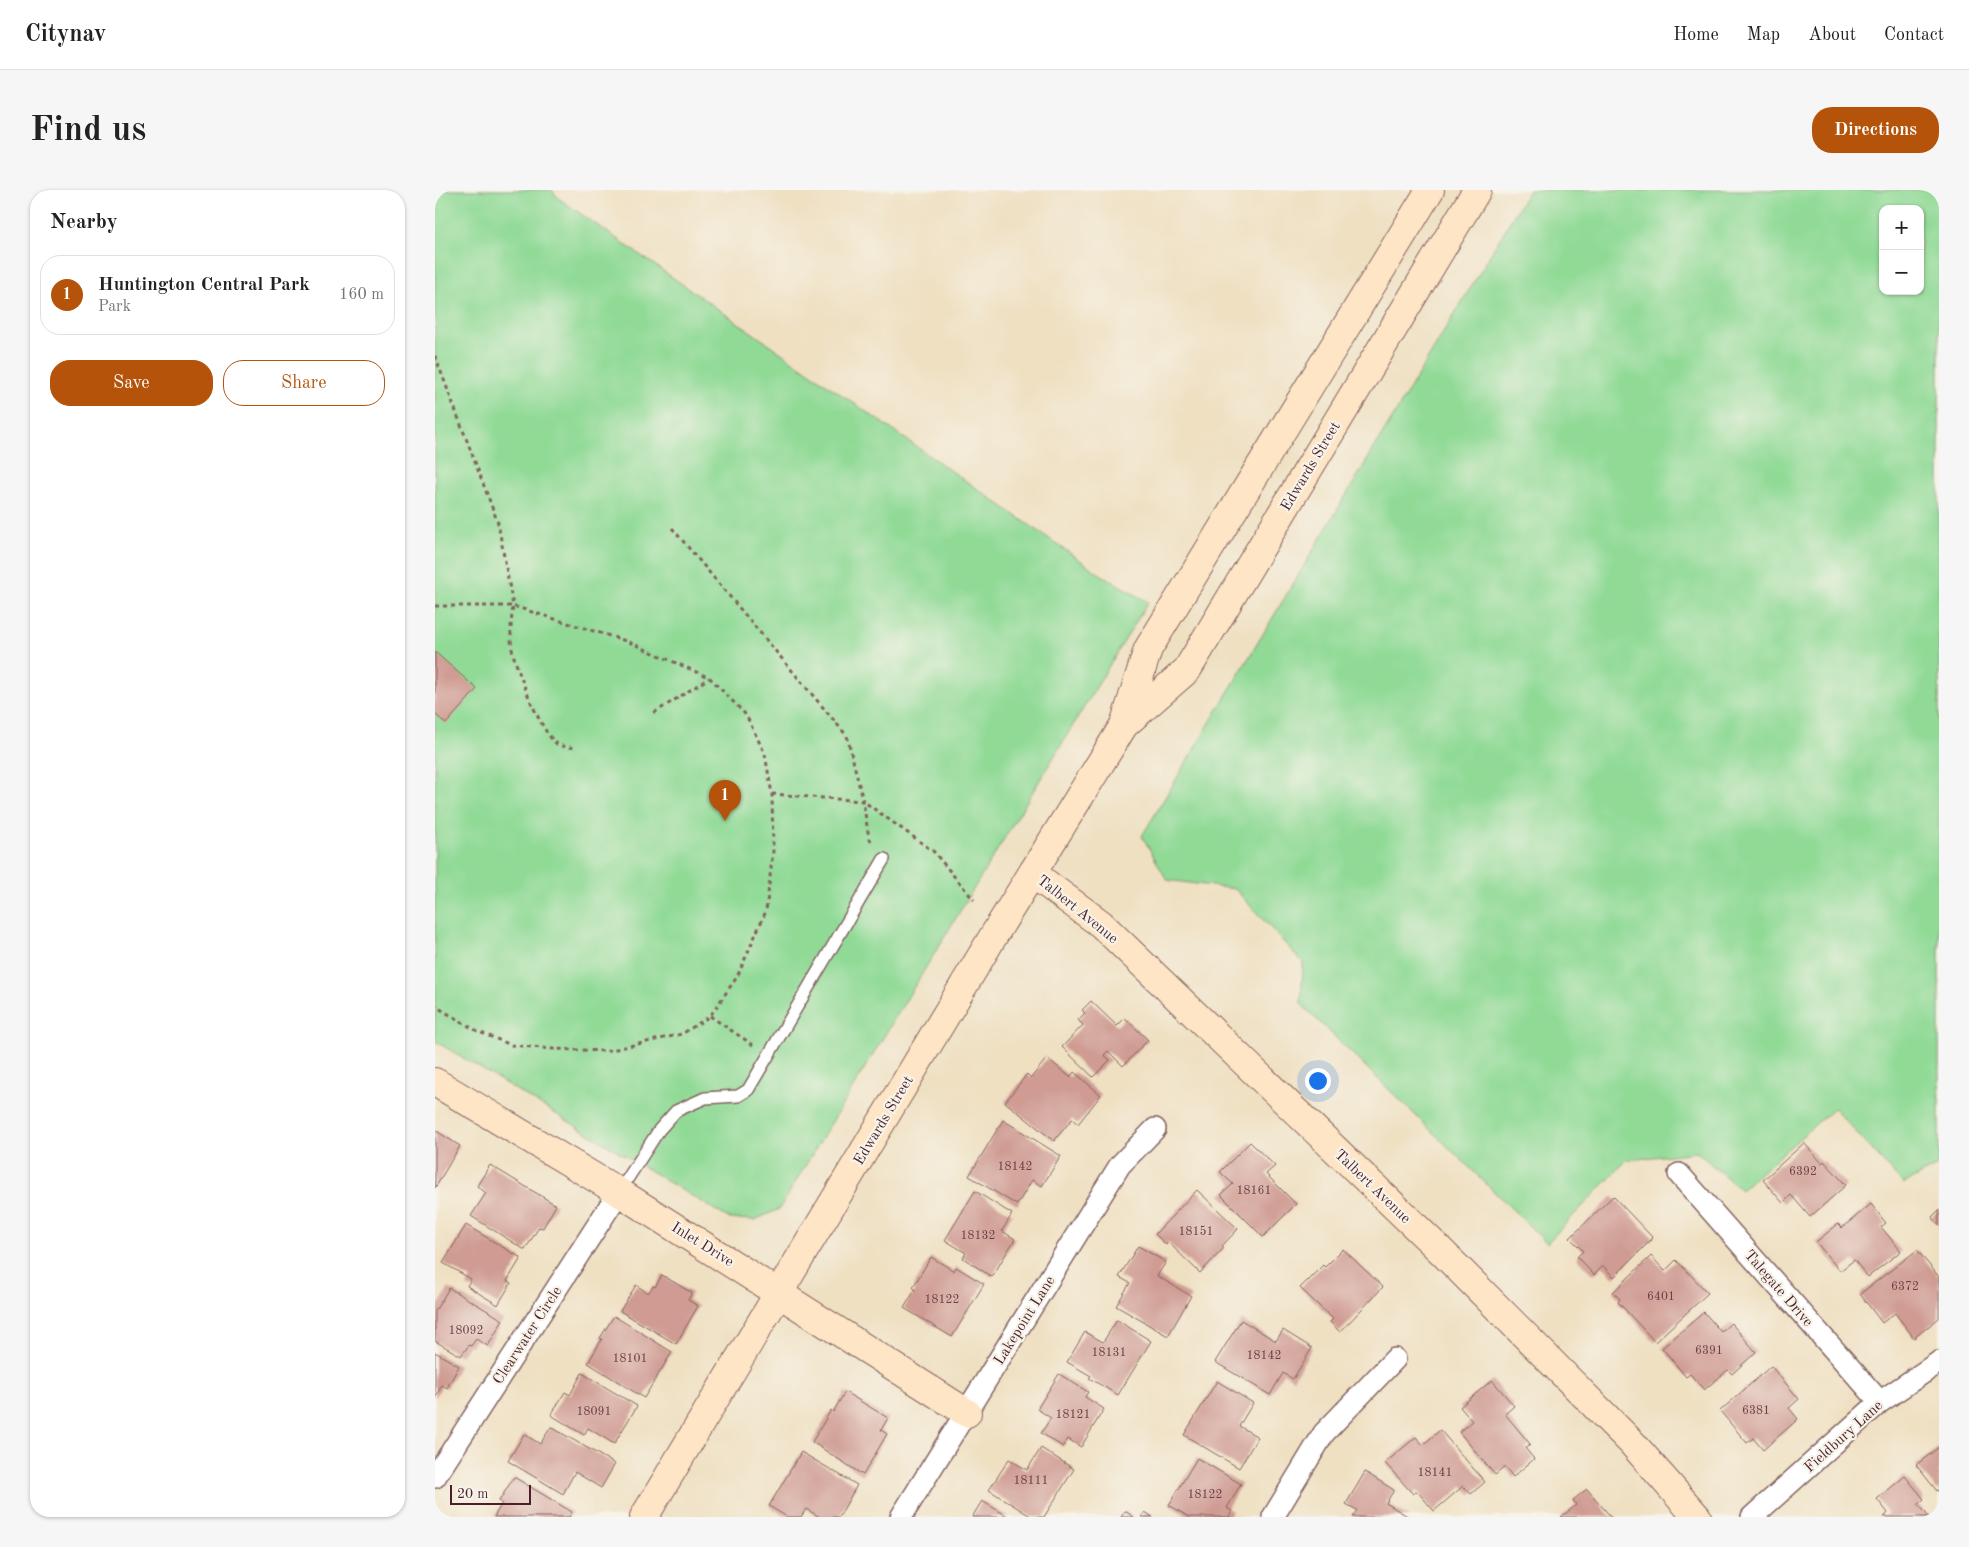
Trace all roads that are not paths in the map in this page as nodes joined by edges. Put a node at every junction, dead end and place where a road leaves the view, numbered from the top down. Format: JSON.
{"nodes":[{"id":1,"x":1430,"y":190,"type":"edge"},
{"id":2,"x":1477,"y":190,"type":"edge"},
{"id":3,"x":1124,"y":725,"type":"junction"},
{"id":4,"x":885,"y":859,"type":"road end"},
{"id":5,"x":1032,"y":873,"type":"junction"},
{"id":6,"x":435,"y":1082,"type":"edge"},
{"id":7,"x":1155,"y":1129,"type":"dead end"},
{"id":8,"x":1679,"y":1174,"type":"dead end"},
{"id":9,"x":619,"y":1192,"type":"junction"},
{"id":10,"x":780,"y":1293,"type":"junction"},
{"id":11,"x":1395,"y":1359,"type":"dead end"},
{"id":12,"x":1939,"y":1362,"type":"edge"},
{"id":13,"x":1879,"y":1402,"type":"junction"},
{"id":14,"x":967,"y":1413,"type":"junction"},
{"id":15,"x":435,"y":1477,"type":"edge"},
{"id":16,"x":644,"y":1517,"type":"edge"},
{"id":17,"x":901,"y":1517,"type":"edge"},
{"id":18,"x":1273,"y":1517,"type":"edge"},
{"id":19,"x":1697,"y":1517,"type":"edge"},
{"id":20,"x":1752,"y":1517,"type":"edge"}],
"edges":[{"from":1,"to":3,"type":"main road","name":"Edwards Street"},
{"from":2,"to":3,"type":"main road","name":"Edwards Street"},
{"from":3,"to":5,"type":"main road","name":"Edwards Street"},
{"from":4,"to":9,"type":"lane"},
{"from":5,"to":10,"type":"main road","name":"Edwards Street"},
{"from":5,"to":19,"type":"main road","name":"Talbert Avenue"},
{"from":6,"to":9,"type":"main road","name":"Inlet Drive"},
{"from":7,"to":14,"type":"street","name":"Lakepoint Lane"},
{"from":8,"to":13,"type":"street","name":"Talegate Drive"},
{"from":9,"to":10,"type":"main road","name":"Inlet Drive"},
{"from":9,"to":15,"type":"street","name":"Clearwater Circle"},
{"from":10,"to":14,"type":"main road","name":"Inlet Drive"},
{"from":10,"to":16,"type":"main road","name":"Edwards Street"},
{"from":11,"to":18,"type":"street"},
{"from":12,"to":13,"type":"street","name":"Fieldbury Lane"},
{"from":13,"to":20,"type":"street","name":"Fieldbury Lane"},
{"from":14,"to":17,"type":"street","name":"Lakepoint Lane"}]}
